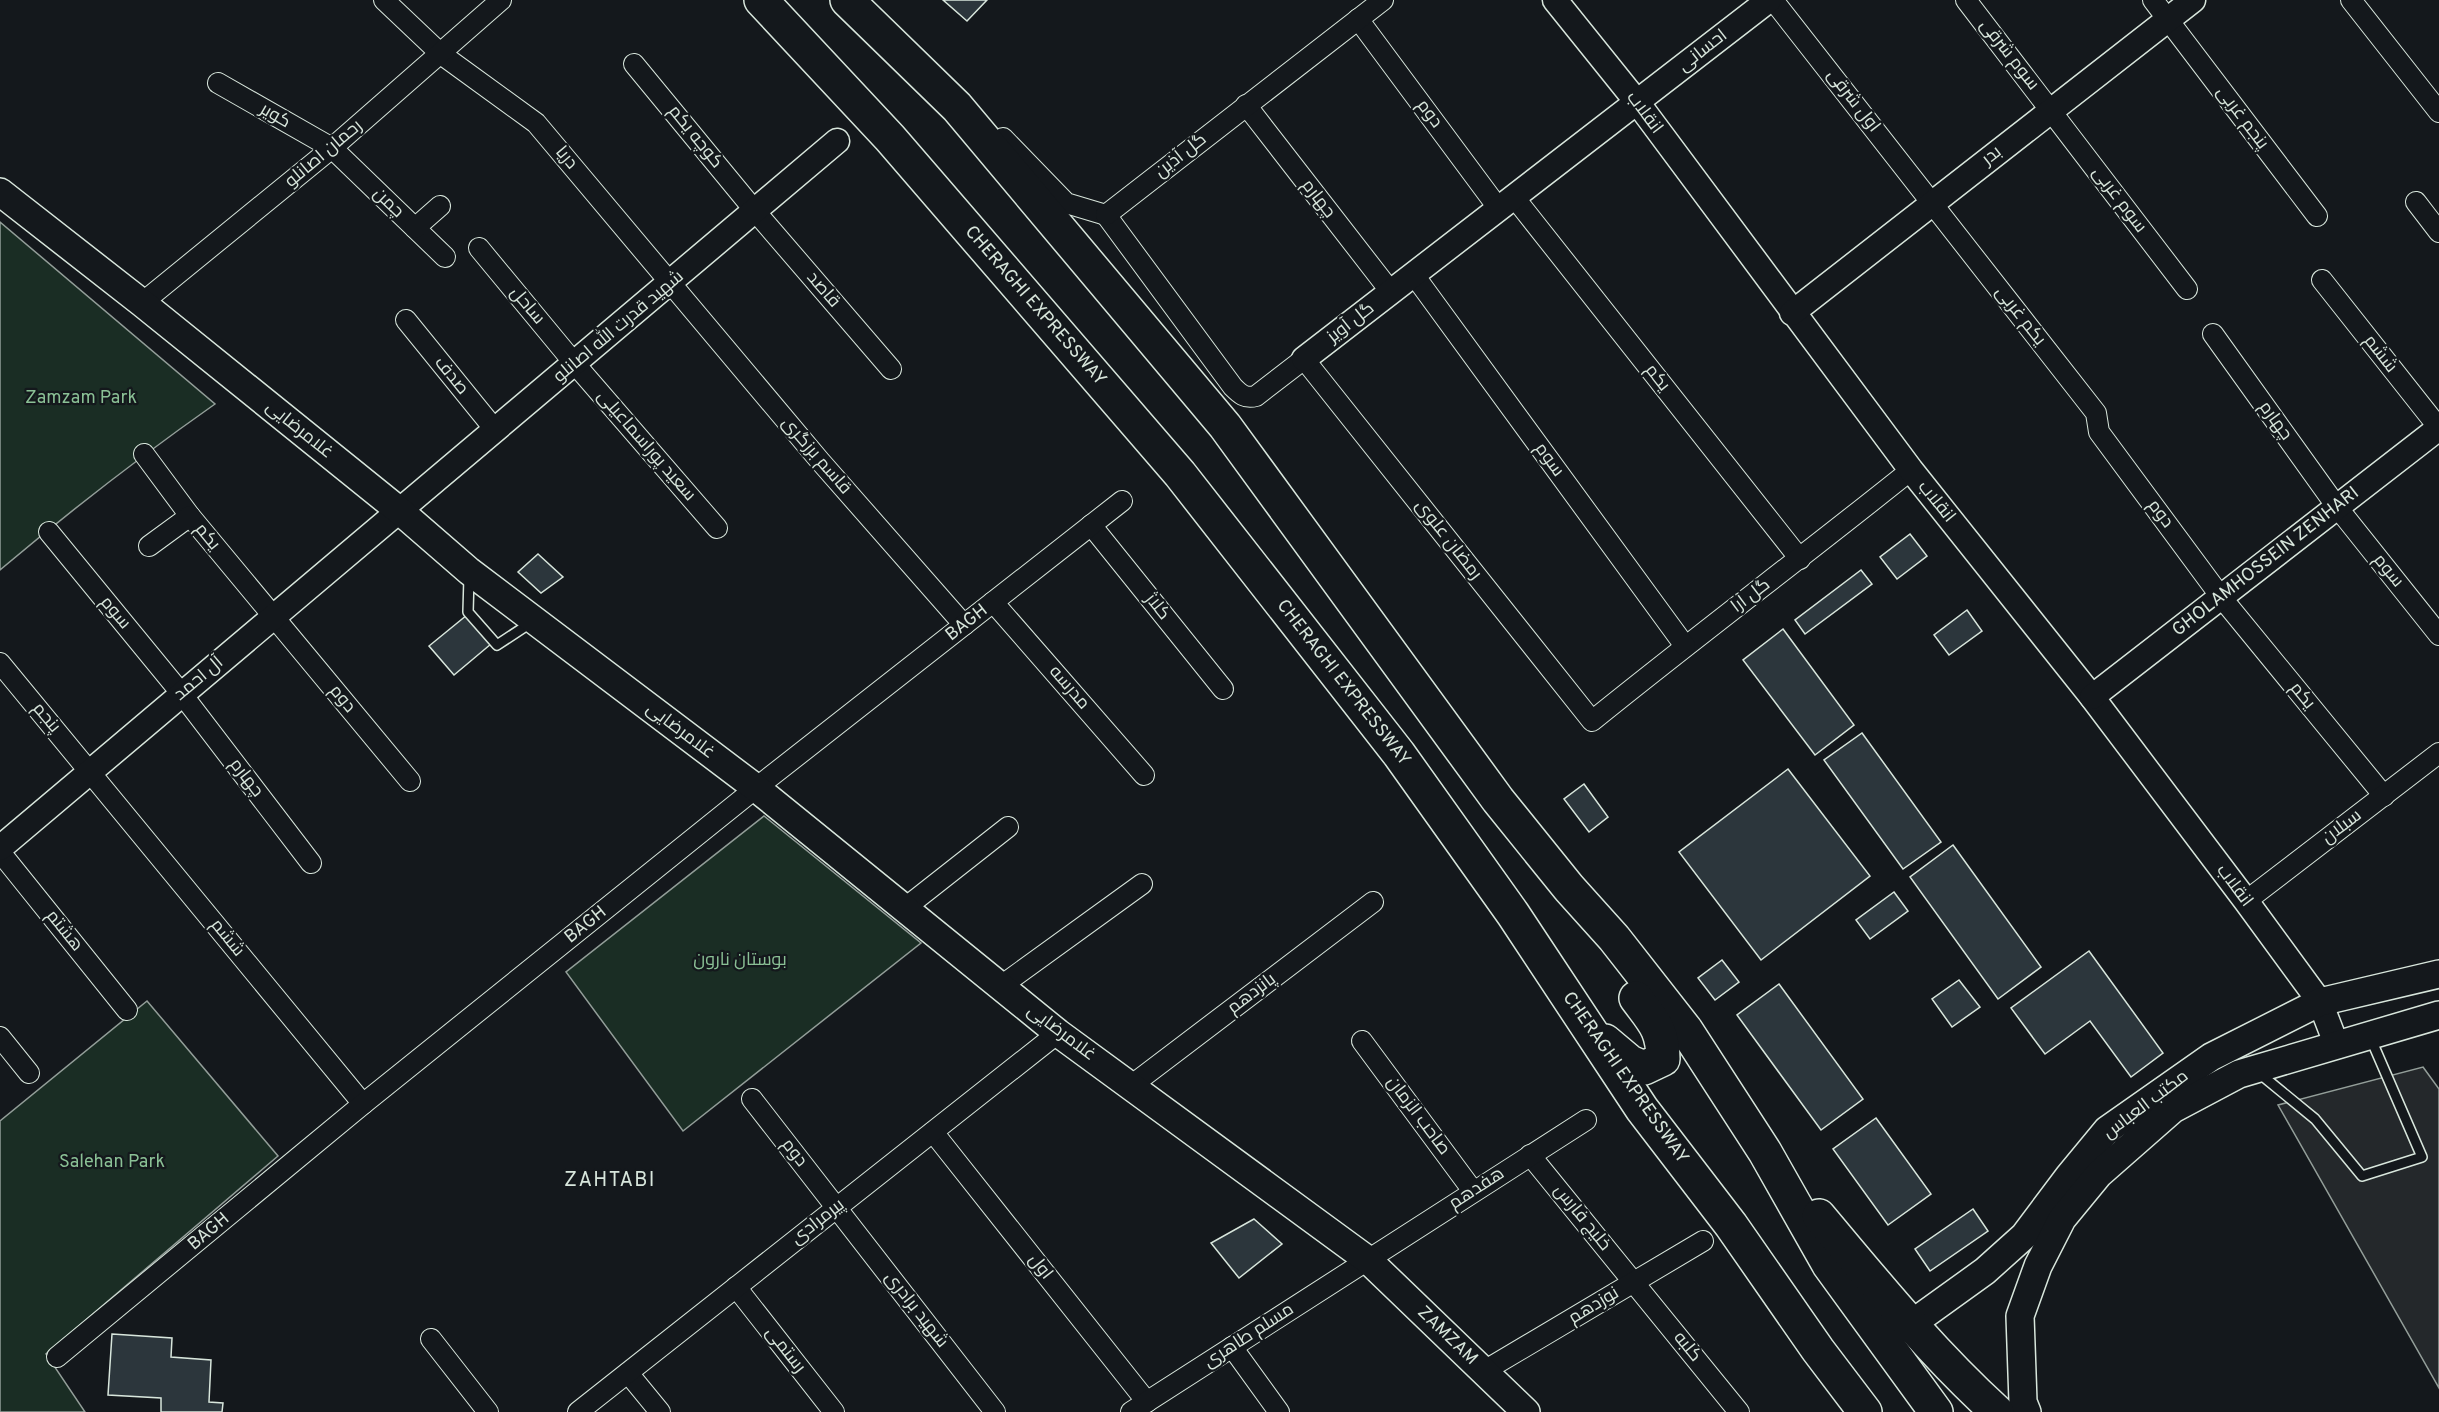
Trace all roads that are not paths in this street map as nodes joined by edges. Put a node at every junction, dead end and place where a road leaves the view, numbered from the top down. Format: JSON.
{"nodes":[{"id":1,"x":384,"y":0,"type":"edge"},
{"id":2,"x":501,"y":0,"type":"edge"},
{"id":3,"x":761,"y":0,"type":"edge"},
{"id":4,"x":847,"y":0,"type":"edge"},
{"id":5,"x":1383,"y":0,"type":"edge"},
{"id":6,"x":1555,"y":0,"type":"edge"},
{"id":7,"x":1771,"y":0,"type":"edge"},
{"id":8,"x":1966,"y":0,"type":"edge"},
{"id":9,"x":2153,"y":0,"type":"edge"},
{"id":10,"x":2193,"y":0,"type":"edge"},
{"id":11,"x":2351,"y":0,"type":"edge"},
{"id":12,"x":1358,"y":19,"type":"junction"},
{"id":13,"x":2168,"y":20,"type":"junction"},
{"id":14,"x":441,"y":54,"type":"junction"},
{"id":15,"x":634,"y":64,"type":"dead end"},
{"id":16,"x":218,"y":83,"type":"dead end"},
{"id":17,"x":1637,"y":102,"type":"junction"},
{"id":18,"x":1246,"y":105,"type":"junction"},
{"id":19,"x":2051,"y":111,"type":"junction"},
{"id":20,"x":970,"y":112,"type":"junction"},
{"id":21,"x":2439,"y":112,"type":"edge"},
{"id":22,"x":837,"y":141,"type":"dead end"},
{"id":23,"x":332,"y":148,"type":"junction"},
{"id":24,"x":0,"y":192,"type":"edge"},
{"id":25,"x":2416,"y":202,"type":"dead end"},
{"id":26,"x":1506,"y":203,"type":"junction"},
{"id":27,"x":1933,"y":203,"type":"junction"},
{"id":28,"x":440,"y":206,"type":"dead end"},
{"id":29,"x":755,"y":211,"type":"junction"},
{"id":30,"x":1106,"y":215,"type":"junction"},
{"id":31,"x":2317,"y":216,"type":"dead end"},
{"id":32,"x":415,"y":228,"type":"junction"},
{"id":33,"x":2439,"y":232,"type":"edge"},
{"id":34,"x":479,"y":248,"type":"dead end"},
{"id":35,"x":445,"y":257,"type":"dead end"},
{"id":36,"x":1414,"y":275,"type":"junction"},
{"id":37,"x":2322,"y":280,"type":"dead end"},
{"id":38,"x":671,"y":283,"type":"junction"},
{"id":39,"x":2187,"y":289,"type":"dead end"},
{"id":40,"x":1390,"y":292,"type":"junction"},
{"id":41,"x":142,"y":303,"type":"junction"},
{"id":42,"x":1792,"y":313,"type":"junction"},
{"id":43,"x":406,"y":320,"type":"dead end"},
{"id":44,"x":2213,"y":334,"type":"dead end"},
{"id":45,"x":1304,"y":359,"type":"junction"},
{"id":46,"x":575,"y":364,"type":"junction"},
{"id":47,"x":891,"y":369,"type":"dead end"},
{"id":48,"x":2439,"y":428,"type":"edge"},
{"id":49,"x":496,"y":431,"type":"junction"},
{"id":50,"x":2099,"y":432,"type":"joint"},
{"id":51,"x":144,"y":454,"type":"dead end"},
{"id":52,"x":1911,"y":470,"type":"junction"},
{"id":53,"x":1122,"y":501,"type":"dead end"},
{"id":54,"x":2337,"y":507,"type":"junction"},
{"id":55,"x":400,"y":512,"type":"junction"},
{"id":56,"x":190,"y":516,"type":"junction"},
{"id":57,"x":1091,"y":525,"type":"junction"},
{"id":58,"x":717,"y":528,"type":"dead end"},
{"id":59,"x":49,"y":532,"type":"dead end"},
{"id":60,"x":149,"y":546,"type":"dead end"},
{"id":61,"x":1800,"y":559,"type":"junction"},
{"id":62,"x":470,"y":571,"type":"junction"},
{"id":63,"x":2221,"y":597,"type":"junction"},
{"id":64,"x":993,"y":602,"type":"junction"},
{"id":65,"x":273,"y":618,"type":"junction"},
{"id":66,"x":533,"y":621,"type":"junction"},
{"id":67,"x":964,"y":625,"type":"junction"},
{"id":68,"x":2439,"y":635,"type":"edge"},
{"id":69,"x":1685,"y":646,"type":"junction"},
{"id":70,"x":0,"y":663,"type":"edge"},
{"id":71,"x":1223,"y":690,"type":"dead end"},
{"id":72,"x":181,"y":693,"type":"junction"},
{"id":73,"x":2092,"y":697,"type":"junction"},
{"id":74,"x":1592,"y":721,"type":"joint"},
{"id":75,"x":2439,"y":753,"type":"edge"},
{"id":76,"x":92,"y":772,"type":"junction"},
{"id":77,"x":1144,"y":774,"type":"dead end"},
{"id":78,"x":411,"y":781,"type":"dead end"},
{"id":79,"x":756,"y":788,"type":"junction"},
{"id":80,"x":2384,"y":796,"type":"junction"},
{"id":81,"x":1008,"y":827,"type":"dead end"},
{"id":82,"x":0,"y":850,"type":"edge"},
{"id":83,"x":311,"y":863,"type":"dead end"},
{"id":84,"x":1142,"y":884,"type":"dead end"},
{"id":85,"x":1569,"y":888,"type":"junction"},
{"id":86,"x":2246,"y":901,"type":"junction"},
{"id":87,"x":1373,"y":902,"type":"dead end"},
{"id":88,"x":905,"y":908,"type":"junction"},
{"id":89,"x":2439,"y":974,"type":"edge"},
{"id":90,"x":1001,"y":986,"type":"junction"},
{"id":91,"x":2320,"y":1002,"type":"junction"},
{"id":92,"x":127,"y":1010,"type":"dead end"},
{"id":93,"x":2439,"y":1015,"type":"edge"},
{"id":94,"x":1582,"y":1019,"type":"junction"},
{"id":95,"x":1058,"y":1032,"type":"junction"},
{"id":96,"x":0,"y":1037,"type":"edge"},
{"id":97,"x":2370,"y":1037,"type":"junction"},
{"id":98,"x":1362,"y":1041,"type":"dead end"},
{"id":99,"x":2337,"y":1046,"type":"junction"},
{"id":100,"x":2255,"y":1070,"type":"junction"},
{"id":101,"x":29,"y":1073,"type":"dead end"},
{"id":102,"x":1132,"y":1085,"type":"junction"},
{"id":103,"x":752,"y":1100,"type":"dead end"},
{"id":104,"x":363,"y":1104,"type":"junction"},
{"id":105,"x":1586,"y":1120,"type":"dead end"},
{"id":106,"x":933,"y":1132,"type":"junction"},
{"id":107,"x":1765,"y":1152,"type":"junction"},
{"id":108,"x":1530,"y":1155,"type":"junction"},
{"id":109,"x":1473,"y":1191,"type":"junction"},
{"id":110,"x":837,"y":1208,"type":"junction"},
{"id":111,"x":1703,"y":1241,"type":"dead end"},
{"id":112,"x":1368,"y":1260,"type":"junction"},
{"id":113,"x":1634,"y":1282,"type":"junction"},
{"id":114,"x":736,"y":1287,"type":"junction"},
{"id":115,"x":1910,"y":1325,"type":"junction"},
{"id":116,"x":431,"y":1340,"type":"dead end"},
{"id":117,"x":1232,"y":1347,"type":"junction"},
{"id":118,"x":57,"y":1357,"type":"dead end"},
{"id":119,"x":1484,"y":1371,"type":"junction"},
{"id":120,"x":628,"y":1372,"type":"junction"},
{"id":121,"x":1139,"y":1407,"type":"edge"},
{"id":122,"x":488,"y":1412,"type":"edge"},
{"id":123,"x":578,"y":1412,"type":"edge"},
{"id":124,"x":660,"y":1412,"type":"edge"},
{"id":125,"x":834,"y":1412,"type":"edge"},
{"id":126,"x":995,"y":1412,"type":"edge"},
{"id":127,"x":1279,"y":1412,"type":"edge"},
{"id":128,"x":1526,"y":1412,"type":"edge"},
{"id":129,"x":1739,"y":1412,"type":"edge"},
{"id":130,"x":1865,"y":1412,"type":"edge"},
{"id":131,"x":1936,"y":1412,"type":"edge"},
{"id":132,"x":1997,"y":1412,"type":"edge"},
{"id":133,"x":2028,"y":1412,"type":"edge"}],
"edges":[{"from":1,"to":14,"type":"street","name":"دریا"},
{"from":2,"to":14,"type":"street","name":"رحمان اصانلو"},
{"from":3,"to":94,"type":"highway","name":"CHERAGHI EXPRESSWAY"},
{"from":4,"to":20,"type":"highway"},
{"from":5,"to":12,"type":"street","name":"گل آذین"},
{"from":6,"to":17,"type":"street","name":"انقلاب"},
{"from":7,"to":17,"type":"street","name":"احسانی"},
{"from":7,"to":27,"type":"street","name":"اول شرقی"},
{"from":8,"to":19,"type":"street","name":"سوم شرقی"},
{"from":9,"to":13,"type":"street","name":"پنجم غربی"},
{"from":10,"to":13,"type":"street","name":"بدر"},
{"from":11,"to":21,"type":"street"},
{"from":12,"to":18,"type":"street","name":"گل آذین"},
{"from":12,"to":26,"type":"street","name":"دوم"},
{"from":13,"to":19,"type":"street","name":"بدر"},
{"from":13,"to":31,"type":"street","name":"پنجم غربی"},
{"from":14,"to":23,"type":"street","name":"رحمان اصانلو"},
{"from":14,"to":38,"type":"street","name":"دریا"},
{"from":15,"to":29,"type":"street","name":"کوچه یکم"},
{"from":16,"to":23,"type":"street","name":"کویر"},
{"from":17,"to":26,"type":"street","name":"گل آویز"},
{"from":17,"to":42,"type":"street","name":"انقلاب"},
{"from":18,"to":30,"type":"street","name":"گل آذین"},
{"from":18,"to":40,"type":"street","name":"چهارم"},
{"from":19,"to":27,"type":"street","name":"بدر"},
{"from":19,"to":39,"type":"street","name":"سوم غربی"},
{"from":20,"to":30,"type":"street"},
{"from":20,"to":85,"type":"highway"},
{"from":22,"to":29,"type":"street","name":"شهید قدرت الله اصانلو"},
{"from":23,"to":32,"type":"street","name":"چمن"},
{"from":23,"to":41,"type":"street","name":"رحمان اصانلو"},
{"from":24,"to":41,"type":"main road","name":"غلامرضایی"},
{"from":25,"to":33,"type":"street"},
{"from":26,"to":36,"type":"street","name":"گل آویز"},
{"from":26,"to":61,"type":"street","name":"یکم"},
{"from":27,"to":42,"type":"street","name":"بدر"},
{"from":27,"to":50,"type":"street","name":"یکم غربی"},
{"from":28,"to":32,"type":"street"},
{"from":29,"to":38,"type":"street","name":"شهید قدرت الله اصانلو"},
{"from":29,"to":47,"type":"street","name":"قاصد"},
{"from":30,"to":45,"type":"street","name":"گل آویز"},
{"from":32,"to":35,"type":"street","name":"چمن"},
{"from":34,"to":46,"type":"street","name":"ساحل"},
{"from":36,"to":40,"type":"street","name":"گل آویز"},
{"from":36,"to":69,"type":"street","name":"سوم"},
{"from":37,"to":48,"type":"street","name":"ششم"},
{"from":38,"to":46,"type":"street","name":"شهید قدرت الله اصانلو"},
{"from":38,"to":67,"type":"street","name":"قاسم برزگری"},
{"from":40,"to":45,"type":"street","name":"گل آویز"},
{"from":41,"to":55,"type":"main road","name":"غلامرضایی"},
{"from":42,"to":52,"type":"street","name":"انقلاب"},
{"from":43,"to":49,"type":"street","name":"صدف"},
{"from":44,"to":54,"type":"street","name":"چهارم"},
{"from":45,"to":74,"type":"street","name":"رمضان علوی"},
{"from":46,"to":49,"type":"street","name":"شهید قدرت الله اصانلو"},
{"from":46,"to":58,"type":"street","name":"سعید پوراسماعیلی"},
{"from":48,"to":54,"type":"street","name":"GHOLAMHOSSEIN ZENHARI"},
{"from":49,"to":55,"type":"street","name":"شهید قدرت الله اصانلو"},
{"from":50,"to":63,"type":"street","name":"دوم"},
{"from":51,"to":56,"type":"street","name":"یکم"},
{"from":52,"to":61,"type":"street","name":"گل آرا"},
{"from":52,"to":73,"type":"street","name":"انقلاب"},
{"from":53,"to":57,"type":"street","name":"BAGH"},
{"from":54,"to":63,"type":"street","name":"GHOLAMHOSSEIN ZENHARI"},
{"from":54,"to":68,"type":"street","name":"سوم"},
{"from":55,"to":62,"type":"main road","name":"غلامرضایی"},
{"from":55,"to":65,"type":"street","name":"آل احمد"},
{"from":56,"to":60,"type":"street"},
{"from":56,"to":65,"type":"street","name":"یکم"},
{"from":57,"to":64,"type":"street","name":"BAGH"},
{"from":57,"to":71,"type":"street","name":"کلاژ"},
{"from":59,"to":72,"type":"street","name":"سوم"},
{"from":61,"to":69,"type":"street","name":"گل آرا"},
{"from":62,"to":66,"type":"main road","name":"غلامرضایی"},
{"from":62,"to":66,"type":"lane"},
{"from":63,"to":73,"type":"street","name":"GHOLAMHOSSEIN ZENHARI"},
{"from":63,"to":80,"type":"street","name":"یکم"},
{"from":64,"to":67,"type":"street","name":"BAGH"},
{"from":64,"to":77,"type":"street","name":"مدرسه"},
{"from":65,"to":72,"type":"street","name":"آل احمد"},
{"from":65,"to":78,"type":"street","name":"دوم"},
{"from":66,"to":79,"type":"main road","name":"غلامرضایی"},
{"from":67,"to":79,"type":"street","name":"BAGH"},
{"from":69,"to":74,"type":"street","name":"گل آرا"},
{"from":70,"to":76,"type":"street","name":"پنجم"},
{"from":72,"to":76,"type":"street","name":"آل احمد"},
{"from":72,"to":83,"type":"street","name":"چهارم"},
{"from":73,"to":86,"type":"street","name":"انقلاب"},
{"from":75,"to":80,"type":"street","name":"سبلان"},
{"from":76,"to":82,"type":"street","name":"آل احمد"},
{"from":76,"to":104,"type":"street","name":"ششم"},
{"from":79,"to":88,"type":"main road","name":"غلامرضایی"},
{"from":79,"to":104,"type":"street","name":"BAGH"},
{"from":80,"to":86,"type":"street","name":"سبلان"},
{"from":81,"to":88,"type":"street"},
{"from":82,"to":92,"type":"street","name":"هشتم"},
{"from":84,"to":90,"type":"street"},
{"from":85,"to":94,"type":"highway"},
{"from":85,"to":107,"type":"highway"},
{"from":86,"to":91,"type":"street","name":"انقلاب"},
{"from":87,"to":102,"type":"street","name":"پانزدهم"},
{"from":88,"to":90,"type":"main road","name":"غلامرضایی"},
{"from":89,"to":91,"type":"main road","name":"مکتب العباس"},
{"from":90,"to":95,"type":"main road","name":"غلامرضایی"},
{"from":91,"to":99,"type":"street","name":"انقلاب"},
{"from":91,"to":115,"type":"main road","name":"مکتب العباس"},
{"from":93,"to":97,"type":"main road","name":"مکتب العباس"},
{"from":94,"to":130,"type":"highway","name":"CHERAGHI EXPRESSWAY"},
{"from":95,"to":102,"type":"main road","name":"غلامرضایی"},
{"from":95,"to":106,"type":"street","name":"پیرمرادی"},
{"from":96,"to":101,"type":"street"},
{"from":97,"to":99,"type":"main road","name":"مکتب العباس"},
{"from":97,"to":100,"type":"lane"},
{"from":98,"to":109,"type":"street","name":"صاحب الزمان"},
{"from":99,"to":100,"type":"main road","name":"مکتب العباس"},
{"from":100,"to":133,"type":"main road","name":"مکتب العباس"},
{"from":102,"to":112,"type":"main road","name":"غلامرضایی"},
{"from":103,"to":110,"type":"street","name":"دوم"},
{"from":104,"to":118,"type":"street","name":"BAGH"},
{"from":105,"to":108,"type":"street","name":"هفدهم"},
{"from":106,"to":110,"type":"street","name":"پیرمرادی"},
{"from":106,"to":121,"type":"street","name":"اول"},
{"from":107,"to":115,"type":"highway"},
{"from":107,"to":131,"type":"highway"},
{"from":108,"to":109,"type":"street","name":"هفدهم"},
{"from":108,"to":113,"type":"street","name":"خلیج فارس"},
{"from":109,"to":112,"type":"street","name":"هفدهم"},
{"from":110,"to":114,"type":"street","name":"پیرمرادی"},
{"from":110,"to":126,"type":"street","name":"شهید برادری"},
{"from":111,"to":113,"type":"street","name":"نوزدهم"},
{"from":112,"to":117,"type":"street","name":"مسلم طاهری"},
{"from":112,"to":119,"type":"main road","name":"ZAMZAM"},
{"from":113,"to":119,"type":"street","name":"نوزدهم"},
{"from":113,"to":129,"type":"street","name":"کلبه"},
{"from":114,"to":120,"type":"street","name":"پیرمرادی"},
{"from":114,"to":125,"type":"street","name":"رستمی"},
{"from":115,"to":132,"type":"highway"},
{"from":116,"to":122,"type":"street"},
{"from":117,"to":121,"type":"street","name":"مسلم طاهری"},
{"from":117,"to":127,"type":"street"},
{"from":119,"to":128,"type":"main road","name":"ZAMZAM"},
{"from":120,"to":123,"type":"street","name":"پیرمرادی"},
{"from":120,"to":124,"type":"street"}]}
